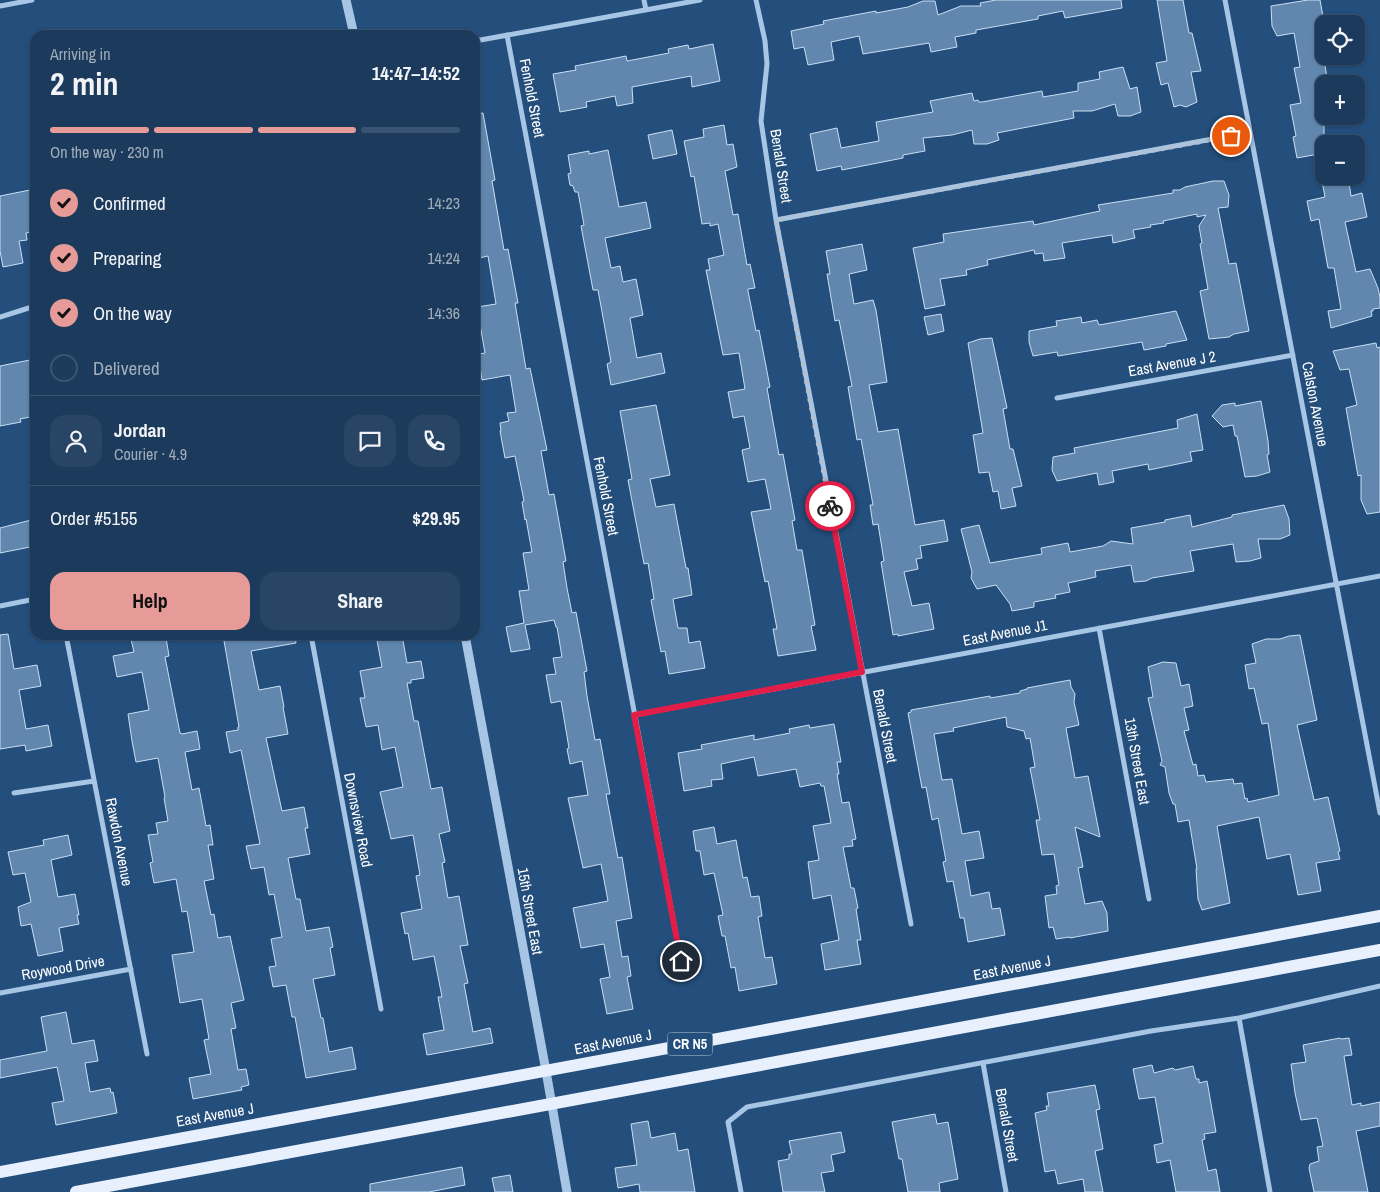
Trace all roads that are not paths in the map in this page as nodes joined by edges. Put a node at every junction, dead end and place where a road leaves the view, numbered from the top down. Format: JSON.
{"nodes":[{"id":1,"x":32,"y":0,"type":"edge"},
{"id":2,"x":346,"y":0,"type":"edge"},
{"id":3,"x":644,"y":0,"type":"edge"},
{"id":4,"x":700,"y":0,"type":"edge"},
{"id":5,"x":756,"y":0,"type":"edge"},
{"id":6,"x":1225,"y":0,"type":"edge"},
{"id":7,"x":0,"y":6,"type":"edge"},
{"id":8,"x":646,"y":10,"type":"junction"},
{"id":9,"x":353,"y":30,"type":"edge"},
{"id":10,"x":507,"y":35,"type":"junction"},
{"id":11,"x":480,"y":40,"type":"edge"},
{"id":12,"x":1250,"y":132,"type":"junction"},
{"id":13,"x":776,"y":220,"type":"junction"},
{"id":14,"x":30,"y":308,"type":"edge"},
{"id":15,"x":0,"y":317,"type":"edge"},
{"id":16,"x":1292,"y":355,"type":"junction"},
{"id":17,"x":1056,"y":398,"type":"dead end"},
{"id":18,"x":1380,"y":576,"type":"edge"},
{"id":19,"x":1336,"y":585,"type":"junction"},
{"id":20,"x":30,"y":600,"type":"edge"},
{"id":21,"x":0,"y":606,"type":"edge"},
{"id":22,"x":1099,"y":628,"type":"junction"},
{"id":23,"x":67,"y":640,"type":"edge"},
{"id":24,"x":312,"y":640,"type":"edge"},
{"id":25,"x":466,"y":640,"type":"edge"},
{"id":26,"x":862,"y":672,"type":"junction"},
{"id":27,"x":634,"y":715,"type":"junction"},
{"id":28,"x":94,"y":781,"type":"junction"},
{"id":29,"x":14,"y":794,"type":"dead end"},
{"id":30,"x":1380,"y":813,"type":"edge"},
{"id":31,"x":1149,"y":899,"type":"dead end"},
{"id":32,"x":1380,"y":916,"type":"edge"},
{"id":33,"x":911,"y":924,"type":"dead end"},
{"id":34,"x":1380,"y":950,"type":"edge"},
{"id":35,"x":681,"y":961,"type":"dead end"},
{"id":36,"x":130,"y":969,"type":"junction"},
{"id":37,"x":1380,"y":986,"type":"edge"},
{"id":38,"x":0,"y":993,"type":"edge"},
{"id":39,"x":381,"y":1009,"type":"dead end"},
{"id":40,"x":1239,"y":1018,"type":"junction"},
{"id":41,"x":147,"y":1054,"type":"dead end"},
{"id":42,"x":984,"y":1063,"type":"junction"},
{"id":43,"x":546,"y":1071,"type":"junction"},
{"id":44,"x":550,"y":1103,"type":"junction"},
{"id":45,"x":0,"y":1172,"type":"edge"},
{"id":46,"x":76,"y":1192,"type":"edge"},
{"id":47,"x":567,"y":1192,"type":"edge"},
{"id":48,"x":740,"y":1192,"type":"edge"},
{"id":49,"x":1006,"y":1192,"type":"edge"},
{"id":50,"x":1270,"y":1192,"type":"edge"}],
"edges":[{"from":1,"to":7,"type":"street"},
{"from":2,"to":9,"type":"street"},
{"from":3,"to":8,"type":"street"},
{"from":4,"to":8,"type":"street"},
{"from":5,"to":13,"type":"street","name":"Benald Street"},
{"from":6,"to":12,"type":"street","name":"Calston Avenue"},
{"from":8,"to":10,"type":"street"},
{"from":10,"to":11,"type":"street"},
{"from":10,"to":27,"type":"street","name":"Fenhold Street"},
{"from":12,"to":13,"type":"street"},
{"from":12,"to":16,"type":"street","name":"Calston Avenue"},
{"from":13,"to":26,"type":"street","name":"Benald Street"},
{"from":14,"to":15,"type":"street"},
{"from":16,"to":17,"type":"street","name":"East Avenue J 2"},
{"from":16,"to":19,"type":"street","name":"Calston Avenue"},
{"from":18,"to":19,"type":"street","name":"East Avenue J1"},
{"from":19,"to":22,"type":"street","name":"East Avenue J1"},
{"from":19,"to":30,"type":"street","name":"Calston Avenue"},
{"from":20,"to":21,"type":"street"},
{"from":22,"to":26,"type":"street","name":"East Avenue J1"},
{"from":22,"to":31,"type":"street","name":"13th Street East"},
{"from":23,"to":28,"type":"street","name":"Rawdon Avenue"},
{"from":24,"to":39,"type":"street","name":"Downsview Road"},
{"from":25,"to":43,"type":"street","name":"15th Street East"},
{"from":26,"to":27,"type":"street","name":"East Avenue J1"},
{"from":26,"to":33,"type":"street","name":"Benald Street"},
{"from":27,"to":35,"type":"street","name":"Fenhold Street"},
{"from":28,"to":29,"type":"street"},
{"from":28,"to":36,"type":"street","name":"Rawdon Avenue"},
{"from":32,"to":43,"type":"main road","name":"East Avenue J","number":"CR N5"},
{"from":34,"to":44,"type":"main road","number":"CR N5"},
{"from":36,"to":38,"type":"street","name":"Roywood Drive"},
{"from":36,"to":41,"type":"street","name":"Rawdon Avenue"},
{"from":37,"to":40,"type":"street"},
{"from":40,"to":42,"type":"street"},
{"from":40,"to":50,"type":"street"},
{"from":42,"to":48,"type":"street"},
{"from":42,"to":49,"type":"street","name":"Benald Street"},
{"from":43,"to":44,"type":"street","name":"15th Street East"},
{"from":43,"to":45,"type":"main road","name":"East Avenue J","number":"CR N5"},
{"from":44,"to":46,"type":"main road","number":"CR N5"},
{"from":44,"to":47,"type":"street","name":"15th Street East"}]}
